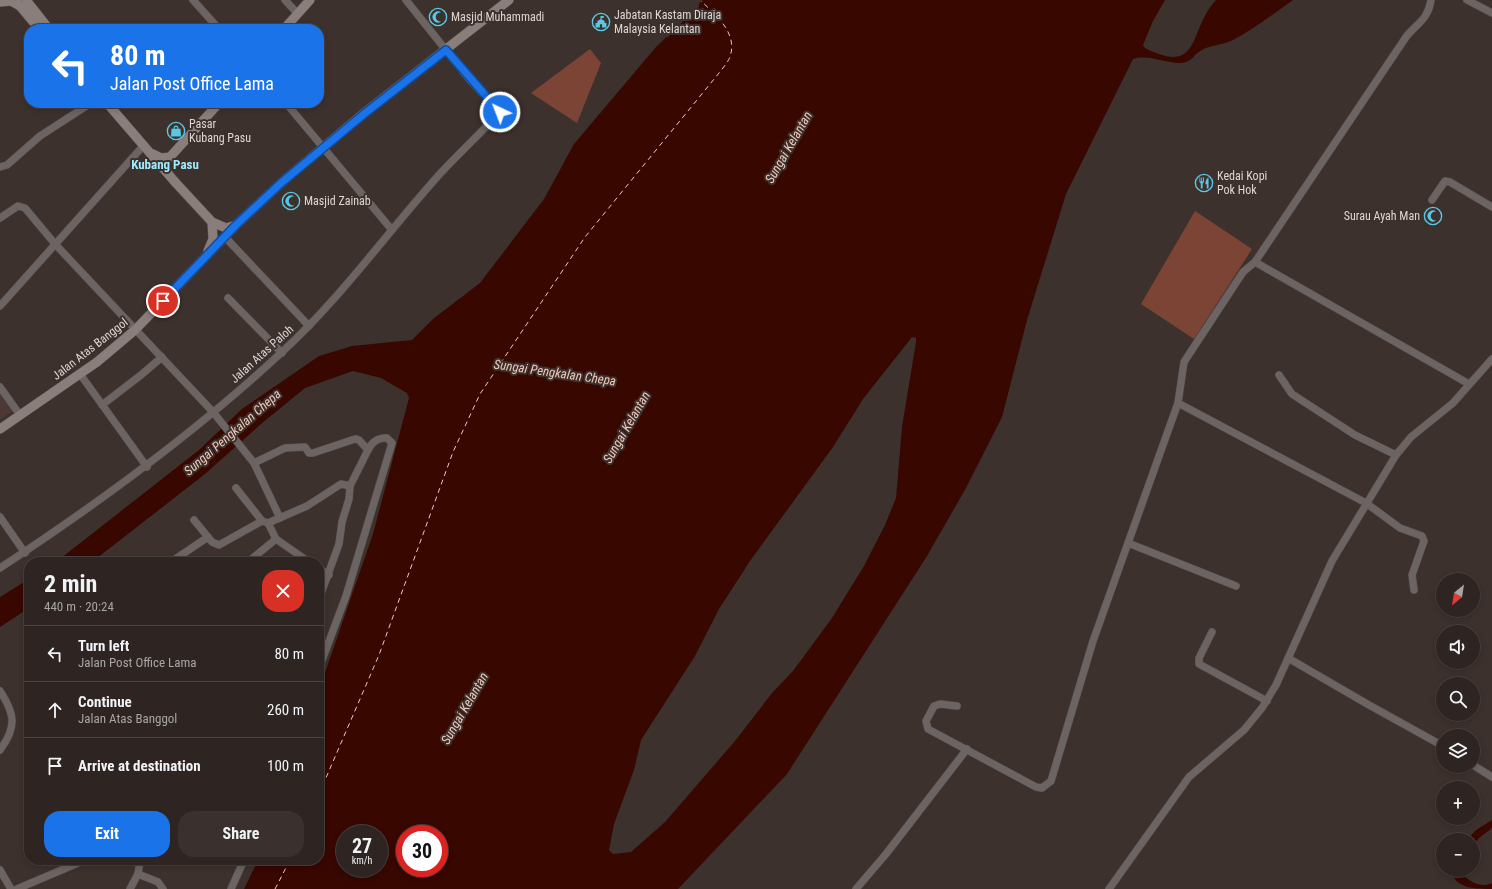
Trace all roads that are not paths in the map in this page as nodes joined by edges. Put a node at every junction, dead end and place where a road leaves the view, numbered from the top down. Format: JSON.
{"nodes":[{"id":1,"x":193,"y":0,"type":"edge"},
{"id":2,"x":285,"y":0,"type":"edge"},
{"id":3,"x":310,"y":0,"type":"edge"},
{"id":4,"x":406,"y":0,"type":"edge"},
{"id":5,"x":509,"y":0,"type":"edge"},
{"id":6,"x":1431,"y":0,"type":"edge"},
{"id":7,"x":1467,"y":0,"type":"edge"},
{"id":8,"x":0,"y":2,"type":"edge"},
{"id":9,"x":21,"y":2,"type":"edge"},
{"id":10,"x":1492,"y":13,"type":"edge"},
{"id":11,"x":298,"y":14,"type":"junction"},
{"id":12,"x":36,"y":24,"type":"edge"},
{"id":13,"x":44,"y":24,"type":"edge"},
{"id":14,"x":215,"y":24,"type":"edge"},
{"id":15,"x":289,"y":24,"type":"edge"},
{"id":16,"x":446,"y":50,"type":"junction"},
{"id":17,"x":83,"y":108,"type":"edge"},
{"id":18,"x":111,"y":108,"type":"edge"},
{"id":19,"x":215,"y":108,"type":"edge"},
{"id":20,"x":290,"y":108,"type":"edge"},
{"id":21,"x":144,"y":145,"type":"junction"},
{"id":22,"x":324,"y":148,"type":"junction"},
{"id":23,"x":151,"y":153,"type":"junction"},
{"id":24,"x":175,"y":153,"type":"junction"},
{"id":25,"x":0,"y":167,"type":"edge"},
{"id":26,"x":175,"y":182,"type":"junction"},
{"id":27,"x":1432,"y":200,"type":"dead end"},
{"id":28,"x":1492,"y":208,"type":"edge"},
{"id":29,"x":0,"y":218,"type":"edge"},
{"id":30,"x":212,"y":222,"type":"junction"},
{"id":31,"x":236,"y":225,"type":"junction"},
{"id":32,"x":392,"y":230,"type":"junction"},
{"id":33,"x":225,"y":237,"type":"junction"},
{"id":34,"x":55,"y":244,"type":"junction"},
{"id":35,"x":207,"y":254,"type":"junction"},
{"id":36,"x":1255,"y":262,"type":"junction"},
{"id":37,"x":228,"y":298,"type":"dead end"},
{"id":38,"x":0,"y":306,"type":"edge"},
{"id":39,"x":309,"y":326,"type":"junction"},
{"id":40,"x":135,"y":330,"type":"junction"},
{"id":41,"x":282,"y":353,"type":"junction"},
{"id":42,"x":162,"y":357,"type":"junction"},
{"id":43,"x":1492,"y":359,"type":"edge"},
{"id":44,"x":80,"y":374,"type":"junction"},
{"id":45,"x":1279,"y":375,"type":"dead end"},
{"id":46,"x":1469,"y":384,"type":"junction"},
{"id":47,"x":0,"y":387,"type":"edge"},
{"id":48,"x":1178,"y":403,"type":"junction"},
{"id":49,"x":102,"y":406,"type":"junction"},
{"id":50,"x":213,"y":412,"type":"junction"},
{"id":51,"x":20,"y":415,"type":"junction"},
{"id":52,"x":0,"y":429,"type":"edge"},
{"id":53,"x":368,"y":450,"type":"junction"},
{"id":54,"x":1396,"y":455,"type":"junction"},
{"id":55,"x":254,"y":463,"type":"junction"},
{"id":56,"x":147,"y":467,"type":"junction"},
{"id":57,"x":350,"y":486,"type":"junction"},
{"id":58,"x":236,"y":488,"type":"dead end"},
{"id":59,"x":1366,"y":503,"type":"junction"},
{"id":60,"x":0,"y":518,"type":"edge"},
{"id":61,"x":280,"y":518,"type":"junction"},
{"id":62,"x":194,"y":520,"type":"dead end"},
{"id":63,"x":265,"y":522,"type":"junction"},
{"id":64,"x":208,"y":537,"type":"junction"},
{"id":65,"x":276,"y":539,"type":"junction"},
{"id":66,"x":1128,"y":542,"type":"junction"},
{"id":67,"x":25,"y":552,"type":"junction"},
{"id":68,"x":178,"y":557,"type":"edge"},
{"id":69,"x":254,"y":557,"type":"edge"},
{"id":70,"x":297,"y":557,"type":"edge"},
{"id":71,"x":0,"y":568,"type":"edge"},
{"id":72,"x":324,"y":572,"type":"edge"},
{"id":73,"x":329,"y":575,"type":"junction"},
{"id":74,"x":324,"y":586,"type":"edge"},
{"id":75,"x":1236,"y":586,"type":"dead end"},
{"id":76,"x":1414,"y":590,"type":"dead end"},
{"id":77,"x":1212,"y":632,"type":"dead end"},
{"id":78,"x":324,"y":655,"type":"edge"},
{"id":79,"x":1288,"y":658,"type":"junction"},
{"id":80,"x":0,"y":691,"type":"edge"},
{"id":81,"x":1267,"y":701,"type":"junction"},
{"id":82,"x":957,"y":706,"type":"dead end"},
{"id":83,"x":1436,"y":742,"type":"edge"},
{"id":84,"x":967,"y":749,"type":"junction"},
{"id":85,"x":0,"y":750,"type":"edge"},
{"id":86,"x":1480,"y":769,"type":"edge"},
{"id":87,"x":1492,"y":777,"type":"edge"},
{"id":88,"x":73,"y":865,"type":"edge"},
{"id":89,"x":139,"y":865,"type":"edge"},
{"id":90,"x":242,"y":865,"type":"edge"},
{"id":91,"x":0,"y":870,"type":"edge"},
{"id":92,"x":138,"y":874,"type":"junction"},
{"id":93,"x":11,"y":889,"type":"edge"},
{"id":94,"x":17,"y":889,"type":"edge"},
{"id":95,"x":130,"y":889,"type":"edge"},
{"id":96,"x":163,"y":889,"type":"edge"},
{"id":97,"x":231,"y":889,"type":"edge"},
{"id":98,"x":856,"y":889,"type":"edge"},
{"id":99,"x":1109,"y":889,"type":"edge"}],
"edges":[{"from":1,"to":14,"type":"street"},
{"from":2,"to":11,"type":"street"},
{"from":3,"to":11,"type":"main road"},
{"from":4,"to":16,"type":"street"},
{"from":5,"to":16,"type":"main road","name":"Jalan Atas Banggol"},
{"from":6,"to":36,"type":"street"},
{"from":7,"to":10,"type":"street"},
{"from":8,"to":9,"type":"main road"},
{"from":9,"to":12,"type":"main road"},
{"from":9,"to":13,"type":"main road"},
{"from":11,"to":15,"type":"main road"},
{"from":16,"to":22,"type":"main road","name":"Jalan Atas Banggol"},
{"from":16,"to":32,"type":"street","name":"Jalan Atas Paloh"},
{"from":17,"to":25,"type":"street"},
{"from":18,"to":21,"type":"main road"},
{"from":19,"to":24,"type":"main road"},
{"from":20,"to":22,"type":"street"},
{"from":21,"to":23,"type":"main road"},
{"from":21,"to":34,"type":"street"},
{"from":22,"to":31,"type":"main road","name":"Jalan Atas Banggol"},
{"from":22,"to":32,"type":"street"},
{"from":23,"to":24,"type":"main road"},
{"from":23,"to":26,"type":"main road"},
{"from":24,"to":26,"type":"main road"},
{"from":26,"to":30,"type":"main road"},
{"from":27,"to":28,"type":"street"},
{"from":29,"to":34,"type":"street"},
{"from":30,"to":31,"type":"main road"},
{"from":30,"to":35,"type":"main road"},
{"from":31,"to":33,"type":"main road","name":"Jalan Atas Banggol"},
{"from":32,"to":39,"type":"street","name":"Jalan Atas Paloh"},
{"from":33,"to":35,"type":"main road","name":"Jalan Atas Banggol"},
{"from":33,"to":39,"type":"street"},
{"from":34,"to":38,"type":"street"},
{"from":34,"to":40,"type":"street"},
{"from":35,"to":40,"type":"main road","name":"Jalan Atas Banggol"},
{"from":36,"to":46,"type":"street"},
{"from":36,"to":48,"type":"street"},
{"from":37,"to":41,"type":"street"},
{"from":39,"to":41,"type":"street","name":"Jalan Atas Paloh"},
{"from":40,"to":42,"type":"street"},
{"from":40,"to":44,"type":"main road","name":"Jalan Atas Banggol"},
{"from":41,"to":50,"type":"street","name":"Jalan Atas Paloh"},
{"from":42,"to":49,"type":"street"},
{"from":42,"to":50,"type":"street"},
{"from":43,"to":46,"type":"street"},
{"from":44,"to":49,"type":"street"},
{"from":44,"to":51,"type":"main road","name":"Jalan Atas Banggol"},
{"from":45,"to":54,"type":"street"},
{"from":46,"to":54,"type":"street"},
{"from":47,"to":51,"type":"street"},
{"from":48,"to":59,"type":"street"},
{"from":48,"to":66,"type":"street"},
{"from":49,"to":56,"type":"street"},
{"from":50,"to":55,"type":"street"},
{"from":50,"to":56,"type":"street","name":"Jalan Atas Paloh"},
{"from":51,"to":52,"type":"main road","name":"Jalan Atas Banggol"},
{"from":53,"to":55,"type":"street"},
{"from":53,"to":57,"type":"street"},
{"from":53,"to":78,"type":"street"},
{"from":54,"to":59,"type":"street"},
{"from":55,"to":61,"type":"street"},
{"from":56,"to":67,"type":"street","name":"Jalan Atas Paloh"},
{"from":57,"to":61,"type":"street"},
{"from":57,"to":73,"type":"street"},
{"from":58,"to":63,"type":"street"},
{"from":59,"to":76,"type":"street"},
{"from":59,"to":79,"type":"street"},
{"from":60,"to":67,"type":"street"},
{"from":61,"to":63,"type":"street"},
{"from":62,"to":64,"type":"street"},
{"from":63,"to":64,"type":"street"},
{"from":63,"to":65,"type":"street"},
{"from":64,"to":68,"type":"street"},
{"from":65,"to":69,"type":"street"},
{"from":65,"to":70,"type":"street"},
{"from":66,"to":75,"type":"street"},
{"from":66,"to":84,"type":"street"},
{"from":67,"to":71,"type":"street","name":"Jalan Atas Paloh"},
{"from":72,"to":73,"type":"street"},
{"from":73,"to":74,"type":"street"},
{"from":77,"to":81,"type":"street"},
{"from":79,"to":81,"type":"street"},
{"from":79,"to":83,"type":"street"},
{"from":80,"to":85,"type":"street"},
{"from":81,"to":99,"type":"street"},
{"from":82,"to":84,"type":"street"},
{"from":84,"to":98,"type":"street"},
{"from":86,"to":87,"type":"street"},
{"from":88,"to":94,"type":"street"},
{"from":89,"to":92,"type":"street"},
{"from":90,"to":97,"type":"street"},
{"from":91,"to":93,"type":"street"},
{"from":92,"to":95,"type":"street"},
{"from":92,"to":96,"type":"street"}]}
